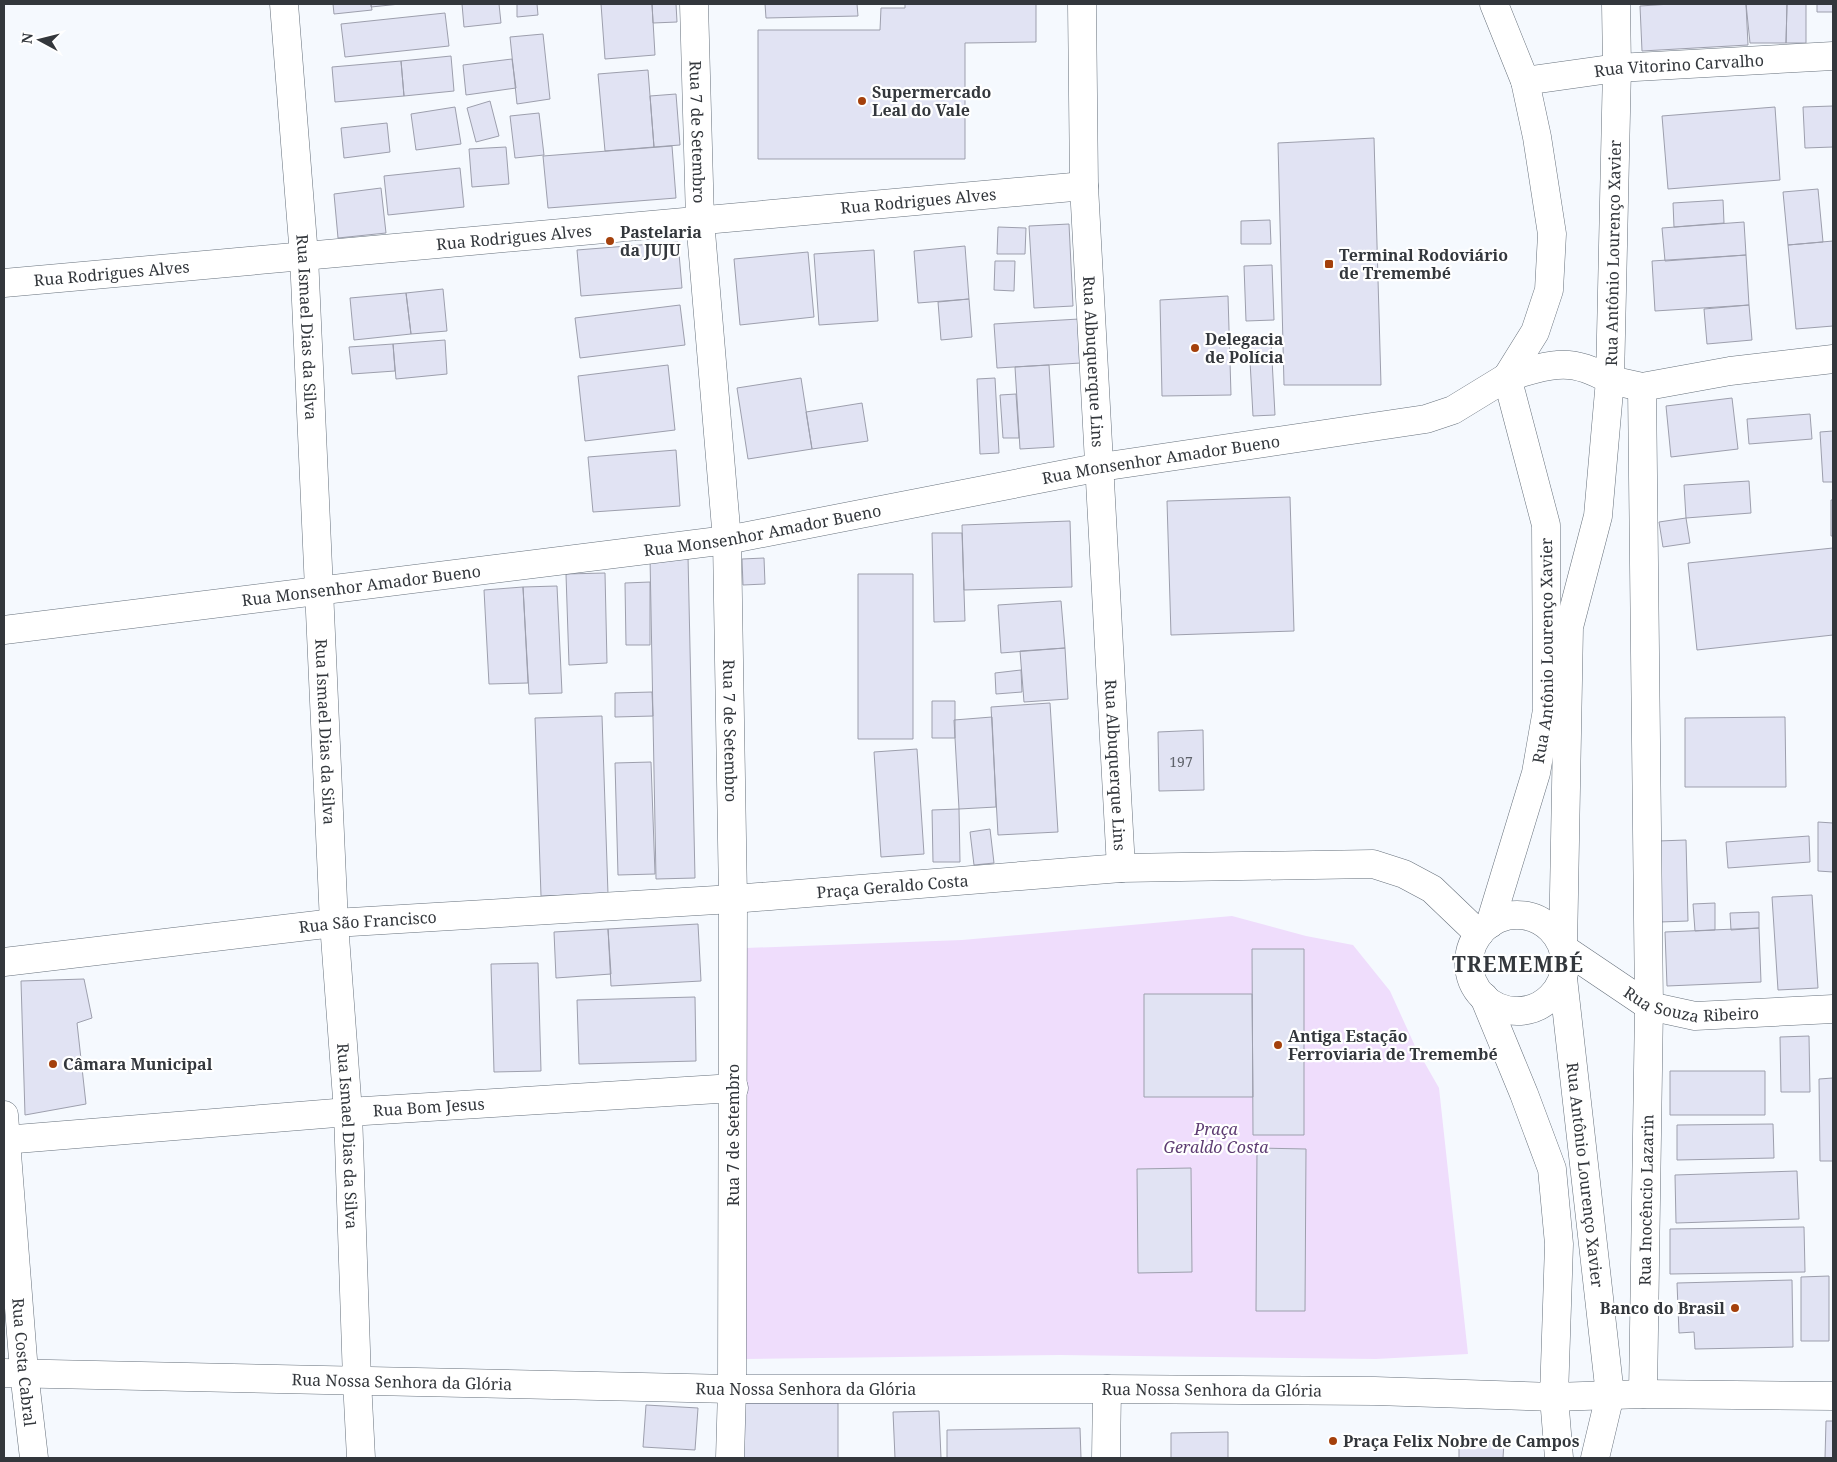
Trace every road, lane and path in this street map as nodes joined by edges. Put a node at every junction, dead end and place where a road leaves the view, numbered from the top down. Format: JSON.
{"nodes":[{"id":1,"x":284,"y":4,"type":"edge"},
{"id":2,"x":694,"y":4,"type":"edge"},
{"id":3,"x":1082,"y":4,"type":"edge"},
{"id":4,"x":1494,"y":4,"type":"edge"},
{"id":5,"x":1616,"y":4,"type":"edge"},
{"id":6,"x":1833,"y":56,"type":"edge"},
{"id":7,"x":1617,"y":68,"type":"junction"},
{"id":8,"x":1525,"y":81,"type":"junction"},
{"id":9,"x":1084,"y":186,"type":"junction"},
{"id":10,"x":700,"y":220,"type":"junction"},
{"id":11,"x":304,"y":256,"type":"junction"},
{"id":12,"x":4,"y":283,"type":"edge"},
{"id":13,"x":1833,"y":359,"type":"edge"},
{"id":14,"x":1507,"y":377,"type":"junction"},
{"id":15,"x":1610,"y":380,"type":"junction"},
{"id":16,"x":1642,"y":387,"type":"junction"},
{"id":17,"x":1101,"y":467,"type":"junction"},
{"id":18,"x":727,"y":540,"type":"junction"},
{"id":19,"x":318,"y":592,"type":"junction"},
{"id":20,"x":4,"y":630,"type":"edge"},
{"id":21,"x":1121,"y":868,"type":"junction"},
{"id":22,"x":734,"y":899,"type":"junction"},
{"id":23,"x":334,"y":923,"type":"junction"},
{"id":24,"x":1484,"y":929,"type":"junction"},
{"id":25,"x":1563,"y":948,"type":"junction"},
{"id":26,"x":4,"y":962,"type":"edge"},
{"id":27,"x":1563,"y":978,"type":"junction"},
{"id":28,"x":1484,"y":998,"type":"junction"},
{"id":29,"x":1649,"y":1006,"type":"junction"},
{"id":30,"x":1833,"y":1008,"type":"edge"},
{"id":31,"x":734,"y":1088,"type":"junction"},
{"id":32,"x":348,"y":1112,"type":"junction"},
{"id":33,"x":5,"y":1132,"type":"edge"},
{"id":34,"x":14,"y":1372,"type":"edge"},
{"id":35,"x":356,"y":1380,"type":"junction"},
{"id":36,"x":1107,"y":1388,"type":"junction"},
{"id":37,"x":732,"y":1390,"type":"junction"},
{"id":38,"x":1642,"y":1394,"type":"junction"},
{"id":39,"x":1610,"y":1395,"type":"junction"},
{"id":40,"x":1833,"y":1396,"type":"edge"},
{"id":41,"x":1554,"y":1397,"type":"junction"},
{"id":42,"x":34,"y":1458,"type":"edge"},
{"id":43,"x":361,"y":1458,"type":"edge"},
{"id":44,"x":730,"y":1458,"type":"edge"},
{"id":45,"x":1106,"y":1458,"type":"edge"},
{"id":46,"x":1559,"y":1458,"type":"edge"},
{"id":47,"x":1594,"y":1458,"type":"edge"}],
"edges":[{"from":1,"to":11,"type":"street","name":"Rua Ismael Dias da Silva"},
{"from":2,"to":10,"type":"street","name":"Rua 7 de Setembro"},
{"from":3,"to":9,"type":"street","name":"Rua Albuquerque Lins"},
{"from":4,"to":8,"type":"street"},
{"from":5,"to":7,"type":"street","name":"Rua Antônio Lourenço Xavier"},
{"from":6,"to":7,"type":"street","name":"Rua Vitorino Carvalho"},
{"from":7,"to":8,"type":"street","name":"Rua Vitorino Carvalho"},
{"from":7,"to":15,"type":"street","name":"Rua Antônio Lourenço Xavier"},
{"from":8,"to":14,"type":"street"},
{"from":9,"to":10,"type":"street","name":"Rua Rodrigues Alves"},
{"from":9,"to":17,"type":"street","name":"Rua Albuquerque Lins"},
{"from":10,"to":11,"type":"street","name":"Rua Rodrigues Alves"},
{"from":10,"to":18,"type":"street","name":"Rua 7 de Setembro"},
{"from":11,"to":12,"type":"street","name":"Rua Rodrigues Alves"},
{"from":11,"to":19,"type":"street","name":"Rua Ismael Dias da Silva"},
{"from":13,"to":16,"type":"street"},
{"from":14,"to":15,"type":"street"},
{"from":14,"to":17,"type":"street","name":"Rua Monsenhor Amador Bueno"},
{"from":14,"to":24,"type":"street","name":"Rua Antônio Lourenço Xavier"},
{"from":15,"to":16,"type":"street"},
{"from":15,"to":25,"type":"street","name":"Rua Antônio Lourenço Xavier"},
{"from":16,"to":29,"type":"street","name":"Rua Inocêncio Lazarin"},
{"from":17,"to":18,"type":"street","name":"Rua Monsenhor Amador Bueno"},
{"from":17,"to":21,"type":"street","name":"Rua Albuquerque Lins"},
{"from":18,"to":19,"type":"street","name":"Rua Monsenhor Amador Bueno"},
{"from":18,"to":22,"type":"street","name":"Rua 7 de Setembro"},
{"from":19,"to":20,"type":"street","name":"Rua Monsenhor Amador Bueno"},
{"from":19,"to":23,"type":"street","name":"Rua Ismael Dias da Silva"},
{"from":21,"to":22,"type":"street","name":"Praça Geraldo Costa"},
{"from":21,"to":24,"type":"street","name":"Praça Geraldo Costa"},
{"from":22,"to":23,"type":"street","name":"Rua São Francisco"},
{"from":22,"to":31,"type":"street","name":"Rua 7 de Setembro"},
{"from":23,"to":26,"type":"street","name":"Rua São Francisco"},
{"from":23,"to":32,"type":"street","name":"Rua Ismael Dias da Silva"},
{"from":24,"to":25,"type":"street"},
{"from":24,"to":28,"type":"street"},
{"from":25,"to":27,"type":"street"},
{"from":25,"to":29,"type":"street","name":"Rua Souza Ribeiro"},
{"from":27,"to":28,"type":"street"},
{"from":27,"to":39,"type":"street","name":"Rua Antônio Lourenço Xavier"},
{"from":28,"to":41,"type":"street","name":"Rua Antônio Lourenço Xavier"},
{"from":29,"to":30,"type":"street","name":"Rua Souza Ribeiro"},
{"from":29,"to":38,"type":"street","name":"Rua Inocêncio Lazarin"},
{"from":31,"to":32,"type":"street","name":"Rua Bom Jesus"},
{"from":31,"to":37,"type":"street","name":"Rua 7 de Setembro"},
{"from":32,"to":33,"type":"street","name":"Rua Bom Jesus"},
{"from":32,"to":35,"type":"street","name":"Rua Ismael Dias da Silva"},
{"from":33,"to":34,"type":"street","name":"Rua Costa Cabral"},
{"from":34,"to":35,"type":"street","name":"Rua Nossa Senhora da Glória"},
{"from":34,"to":42,"type":"street","name":"Rua Costa Cabral"},
{"from":35,"to":37,"type":"street","name":"Rua Nossa Senhora da Glória"},
{"from":35,"to":43,"type":"street","name":"Rua Ismael Dias da Silva"},
{"from":36,"to":37,"type":"street","name":"Rua Nossa Senhora da Glória"},
{"from":36,"to":41,"type":"street","name":"Rua Nossa Senhora da Glória"},
{"from":36,"to":45,"type":"street"},
{"from":37,"to":44,"type":"street","name":"Rua 7 de Setembro"},
{"from":38,"to":39,"type":"street","name":"Rua Nossa Senhora da Glória"},
{"from":38,"to":40,"type":"street","name":"Rua Nossa Senhora da Glória"},
{"from":39,"to":41,"type":"street","name":"Rua Nossa Senhora da Glória"},
{"from":39,"to":47,"type":"street","name":"Rua Antônio Lourenço Xavier"},
{"from":41,"to":46,"type":"street","name":"Rua Antônio Lourenço Xavier"}]}
